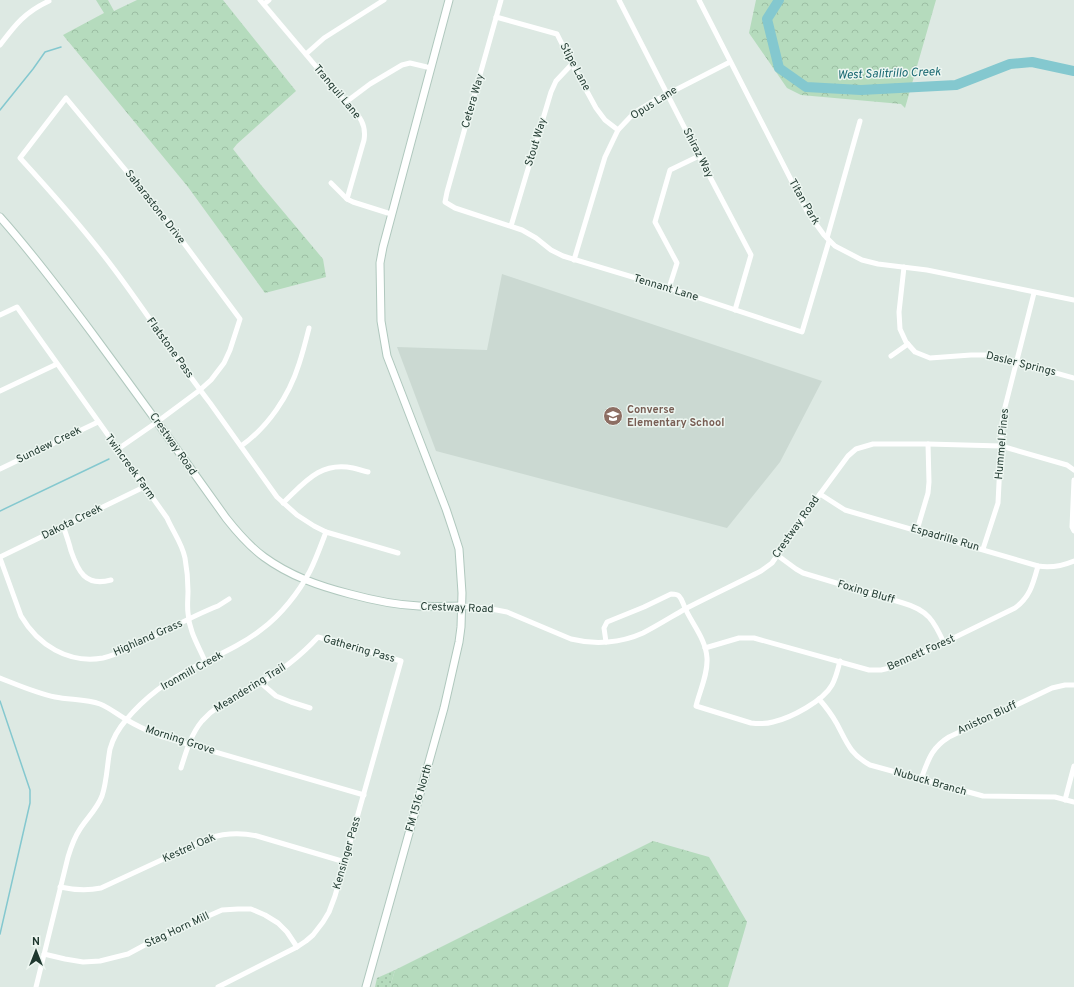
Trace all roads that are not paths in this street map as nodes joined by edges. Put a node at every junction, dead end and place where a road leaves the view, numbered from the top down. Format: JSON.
{"nodes":[{"id":1,"x":48,"y":0,"type":"edge"},
{"id":2,"x":269,"y":0,"type":"edge"},
{"id":3,"x":384,"y":0,"type":"edge"},
{"id":4,"x":449,"y":0,"type":"edge"},
{"id":5,"x":501,"y":0,"type":"edge"},
{"id":6,"x":619,"y":0,"type":"edge"},
{"id":7,"x":699,"y":0,"type":"edge"},
{"id":8,"x":262,"y":2,"type":"edge"},
{"id":9,"x":496,"y":17,"type":"junction"},
{"id":10,"x":0,"y":45,"type":"edge"},
{"id":11,"x":306,"y":54,"type":"junction"},
{"id":12,"x":730,"y":62,"type":"junction"},
{"id":13,"x":572,"y":64,"type":"junction"},
{"id":14,"x":430,"y":68,"type":"junction"},
{"id":15,"x":667,"y":93,"type":"junction"},
{"id":16,"x":66,"y":98,"type":"joint"},
{"id":17,"x":346,"y":102,"type":"junction"},
{"id":18,"x":860,"y":121,"type":"dead end"},
{"id":19,"x":618,"y":130,"type":"junction"},
{"id":20,"x":699,"y":156,"type":"junction"},
{"id":21,"x":331,"y":183,"type":"dead end"},
{"id":22,"x":347,"y":199,"type":"junction"},
{"id":23,"x":445,"y":202,"type":"joint"},
{"id":24,"x":391,"y":214,"type":"junction"},
{"id":25,"x":0,"y":217,"type":"edge"},
{"id":26,"x":511,"y":226,"type":"junction"},
{"id":27,"x":828,"y":239,"type":"junction"},
{"id":28,"x":574,"y":260,"type":"junction"},
{"id":29,"x":904,"y":267,"type":"junction"},
{"id":30,"x":669,"y":288,"type":"junction"},
{"id":31,"x":1034,"y":292,"type":"junction"},
{"id":32,"x":1074,"y":300,"type":"edge"},
{"id":33,"x":735,"y":310,"type":"junction"},
{"id":34,"x":0,"y":315,"type":"edge"},
{"id":35,"x":309,"y":328,"type":"dead end"},
{"id":36,"x":908,"y":344,"type":"junction"},
{"id":37,"x":891,"y":356,"type":"dead end"},
{"id":38,"x":1016,"y":362,"type":"junction"},
{"id":39,"x":57,"y":364,"type":"junction"},
{"id":40,"x":1074,"y":378,"type":"edge"},
{"id":41,"x":200,"y":390,"type":"junction"},
{"id":42,"x":0,"y":391,"type":"edge"},
{"id":43,"x":98,"y":422,"type":"junction"},
{"id":44,"x":158,"y":422,"type":"junction"},
{"id":45,"x":928,"y":444,"type":"junction"},
{"id":46,"x":241,"y":446,"type":"junction"},
{"id":47,"x":1001,"y":446,"type":"junction"},
{"id":48,"x":118,"y":449,"type":"junction"},
{"id":49,"x":0,"y":468,"type":"edge"},
{"id":50,"x":1074,"y":470,"type":"edge"},
{"id":51,"x":368,"y":472,"type":"dead end"},
{"id":52,"x":1074,"y":480,"type":"edge"},
{"id":53,"x":144,"y":487,"type":"junction"},
{"id":54,"x":820,"y":494,"type":"junction"},
{"id":55,"x":283,"y":503,"type":"junction"},
{"id":56,"x":64,"y":526,"type":"junction"},
{"id":57,"x":917,"y":530,"type":"junction"},
{"id":58,"x":1074,"y":530,"type":"edge"},
{"id":59,"x":326,"y":532,"type":"junction"},
{"id":60,"x":983,"y":549,"type":"junction"},
{"id":61,"x":398,"y":552,"type":"dead end"},
{"id":62,"x":777,"y":555,"type":"junction"},
{"id":63,"x":0,"y":557,"type":"edge"},
{"id":64,"x":1074,"y":561,"type":"edge"},
{"id":65,"x":1038,"y":566,"type":"junction"},
{"id":66,"x":111,"y":580,"type":"dead end"},
{"id":67,"x":304,"y":580,"type":"junction"},
{"id":68,"x":229,"y":599,"type":"dead end"},
{"id":69,"x":462,"y":606,"type":"junction"},
{"id":70,"x":685,"y":609,"type":"junction"},
{"id":71,"x":189,"y":620,"type":"junction"},
{"id":72,"x":318,"y":637,"type":"joint"},
{"id":73,"x":606,"y":642,"type":"junction"},
{"id":74,"x":944,"y":643,"type":"junction"},
{"id":75,"x":705,"y":648,"type":"junction"},
{"id":76,"x":205,"y":661,"type":"junction"},
{"id":77,"x":840,"y":661,"type":"junction"},
{"id":78,"x":401,"y":662,"type":"joint"},
{"id":79,"x":0,"y":678,"type":"edge"},
{"id":80,"x":261,"y":683,"type":"junction"},
{"id":81,"x":1074,"y":685,"type":"edge"},
{"id":82,"x":819,"y":699,"type":"junction"},
{"id":83,"x":310,"y":708,"type":"dead end"},
{"id":84,"x":126,"y":719,"type":"junction"},
{"id":85,"x":189,"y":744,"type":"junction"},
{"id":86,"x":1074,"y":766,"type":"edge"},
{"id":87,"x":181,"y":768,"type":"dead end"},
{"id":88,"x":921,"y":779,"type":"junction"},
{"id":89,"x":364,"y":795,"type":"junction"},
{"id":90,"x":1065,"y":800,"type":"junction"},
{"id":91,"x":1074,"y":802,"type":"edge"},
{"id":92,"x":345,"y":862,"type":"junction"},
{"id":93,"x":60,"y":886,"type":"junction"},
{"id":94,"x":298,"y":948,"type":"junction"},
{"id":95,"x":44,"y":954,"type":"junction"},
{"id":96,"x":36,"y":987,"type":"edge"},
{"id":97,"x":218,"y":987,"type":"edge"},
{"id":98,"x":366,"y":987,"type":"edge"}],
"edges":[{"from":1,"to":10,"type":"street"},
{"from":2,"to":8,"type":"street"},
{"from":3,"to":11,"type":"street"},
{"from":4,"to":14,"type":"main road","name":"FM 1516 North"},
{"from":5,"to":9,"type":"street","name":"Cetera Way"},
{"from":6,"to":15,"type":"street","name":"Shiraz Way"},
{"from":7,"to":12,"type":"street","name":"Titan Park"},
{"from":8,"to":11,"type":"street","name":"Tranquil Lane"},
{"from":9,"to":13,"type":"street","name":"Stipe Lane"},
{"from":9,"to":23,"type":"street","name":"Cetera Way"},
{"from":11,"to":17,"type":"street","name":"Tranquil Lane"},
{"from":12,"to":15,"type":"street","name":"Opus Lane"},
{"from":12,"to":27,"type":"street","name":"Titan Park"},
{"from":13,"to":19,"type":"street","name":"Stipe Lane"},
{"from":13,"to":26,"type":"street","name":"Stout Way"},
{"from":14,"to":17,"type":"street"},
{"from":14,"to":24,"type":"main road","name":"FM 1516 North"},
{"from":15,"to":19,"type":"street","name":"Opus Lane"},
{"from":15,"to":20,"type":"street","name":"Shiraz Way"},
{"from":16,"to":41,"type":"street","name":"Saharastone Drive"},
{"from":16,"to":41,"type":"street","name":"Flatstone Pass"},
{"from":17,"to":22,"type":"street","name":"Tranquil Lane"},
{"from":18,"to":27,"type":"street"},
{"from":19,"to":28,"type":"street","name":"Opus Lane"},
{"from":20,"to":30,"type":"street"},
{"from":20,"to":33,"type":"street","name":"Shiraz Way"},
{"from":21,"to":22,"type":"street"},
{"from":22,"to":24,"type":"street"},
{"from":23,"to":26,"type":"street","name":"Tennant Lane"},
{"from":24,"to":69,"type":"main road","name":"FM 1516 North"},
{"from":25,"to":44,"type":"main road","name":"Crestway Road"},
{"from":26,"to":28,"type":"street","name":"Tennant Lane"},
{"from":27,"to":29,"type":"street","name":"Titan Park"},
{"from":27,"to":33,"type":"street","name":"Tennant Lane"},
{"from":28,"to":30,"type":"street","name":"Tennant Lane"},
{"from":29,"to":31,"type":"street","name":"Titan Park"},
{"from":29,"to":36,"type":"street","name":"Dasler Springs"},
{"from":30,"to":33,"type":"street","name":"Tennant Lane"},
{"from":31,"to":32,"type":"street","name":"Titan Park"},
{"from":31,"to":38,"type":"street","name":"Hummel Pines"},
{"from":34,"to":39,"type":"street","name":"Twincreek Farm"},
{"from":35,"to":46,"type":"street"},
{"from":36,"to":37,"type":"street"},
{"from":36,"to":38,"type":"street","name":"Dasler Springs"},
{"from":38,"to":40,"type":"street","name":"Dasler Springs"},
{"from":38,"to":47,"type":"street","name":"Hummel Pines"},
{"from":39,"to":42,"type":"street"},
{"from":39,"to":43,"type":"street","name":"Twincreek Farm"},
{"from":41,"to":44,"type":"street"},
{"from":41,"to":46,"type":"street","name":"Flatstone Pass"},
{"from":43,"to":48,"type":"street","name":"Twincreek Farm"},
{"from":43,"to":49,"type":"street","name":"Sundew Creek"},
{"from":44,"to":48,"type":"street"},
{"from":44,"to":67,"type":"main road","name":"Crestway Road"},
{"from":45,"to":47,"type":"street","name":"Crestway Road"},
{"from":45,"to":54,"type":"street","name":"Crestway Road"},
{"from":45,"to":57,"type":"street"},
{"from":46,"to":55,"type":"street","name":"Flatstone Pass"},
{"from":47,"to":50,"type":"street","name":"Crestway Road"},
{"from":47,"to":60,"type":"street","name":"Hummel Pines"},
{"from":48,"to":53,"type":"street","name":"Twincreek Farm"},
{"from":51,"to":55,"type":"street"},
{"from":52,"to":58,"type":"street"},
{"from":53,"to":56,"type":"street","name":"Dakota Creek"},
{"from":53,"to":71,"type":"street","name":"Twincreek Farm"},
{"from":54,"to":57,"type":"street","name":"Espadrille Run"},
{"from":54,"to":62,"type":"street","name":"Crestway Road"},
{"from":55,"to":59,"type":"street","name":"Flatstone Pass"},
{"from":56,"to":63,"type":"street","name":"Dakota Creek"},
{"from":56,"to":66,"type":"street"},
{"from":57,"to":60,"type":"street","name":"Espadrille Run"},
{"from":59,"to":61,"type":"street","name":"Flatstone Pass"},
{"from":59,"to":67,"type":"street","name":"Ironmill Creek"},
{"from":60,"to":65,"type":"street","name":"Espadrille Run"},
{"from":62,"to":70,"type":"street","name":"Crestway Road"},
{"from":62,"to":74,"type":"street","name":"Foxing Bluff"},
{"from":63,"to":71,"type":"street","name":"Highland Grass"},
{"from":64,"to":65,"type":"street","name":"Espadrille Run"},
{"from":65,"to":74,"type":"street","name":"Bennett Forest"},
{"from":67,"to":69,"type":"main road","name":"Crestway Road"},
{"from":67,"to":76,"type":"street","name":"Ironmill Creek"},
{"from":68,"to":71,"type":"street","name":"Highland Grass"},
{"from":69,"to":73,"type":"street","name":"Crestway Road"},
{"from":69,"to":98,"type":"main road","name":"FM 1516 North"},
{"from":70,"to":73,"type":"street","name":"Crestway Road"},
{"from":70,"to":73,"type":"street"},
{"from":70,"to":75,"type":"street"},
{"from":71,"to":76,"type":"street","name":"Twincreek Farm"},
{"from":72,"to":78,"type":"street","name":"Gathering Pass"},
{"from":72,"to":80,"type":"street","name":"Meandering Trail"},
{"from":74,"to":77,"type":"street","name":"Bennett Forest"},
{"from":75,"to":77,"type":"street","name":"Bennett Forest"},
{"from":75,"to":82,"type":"street"},
{"from":76,"to":84,"type":"street","name":"Ironmill Creek"},
{"from":77,"to":82,"type":"street"},
{"from":78,"to":89,"type":"street","name":"Kensinger Pass"},
{"from":79,"to":84,"type":"street","name":"Morning Grove"},
{"from":80,"to":83,"type":"street"},
{"from":80,"to":85,"type":"street","name":"Meandering Trail"},
{"from":81,"to":88,"type":"street","name":"Aniston Bluff"},
{"from":82,"to":88,"type":"street","name":"Nubuck Branch"},
{"from":84,"to":85,"type":"street","name":"Morning Grove"},
{"from":84,"to":93,"type":"street","name":"Ironmill Creek"},
{"from":85,"to":87,"type":"street","name":"Meandering Trail"},
{"from":85,"to":89,"type":"street","name":"Morning Grove"},
{"from":86,"to":90,"type":"street"},
{"from":88,"to":90,"type":"street","name":"Nubuck Branch"},
{"from":89,"to":92,"type":"street","name":"Kensinger Pass"},
{"from":90,"to":91,"type":"street","name":"Nubuck Branch"},
{"from":92,"to":93,"type":"street","name":"Kestrel Oak"},
{"from":92,"to":94,"type":"street","name":"Kensinger Pass"},
{"from":93,"to":95,"type":"street","name":"Ironmill Creek"},
{"from":94,"to":95,"type":"street","name":"Stag Horn Mill"},
{"from":94,"to":97,"type":"street","name":"Kensinger Pass"},
{"from":95,"to":96,"type":"street","name":"Ironmill Creek"}]}
